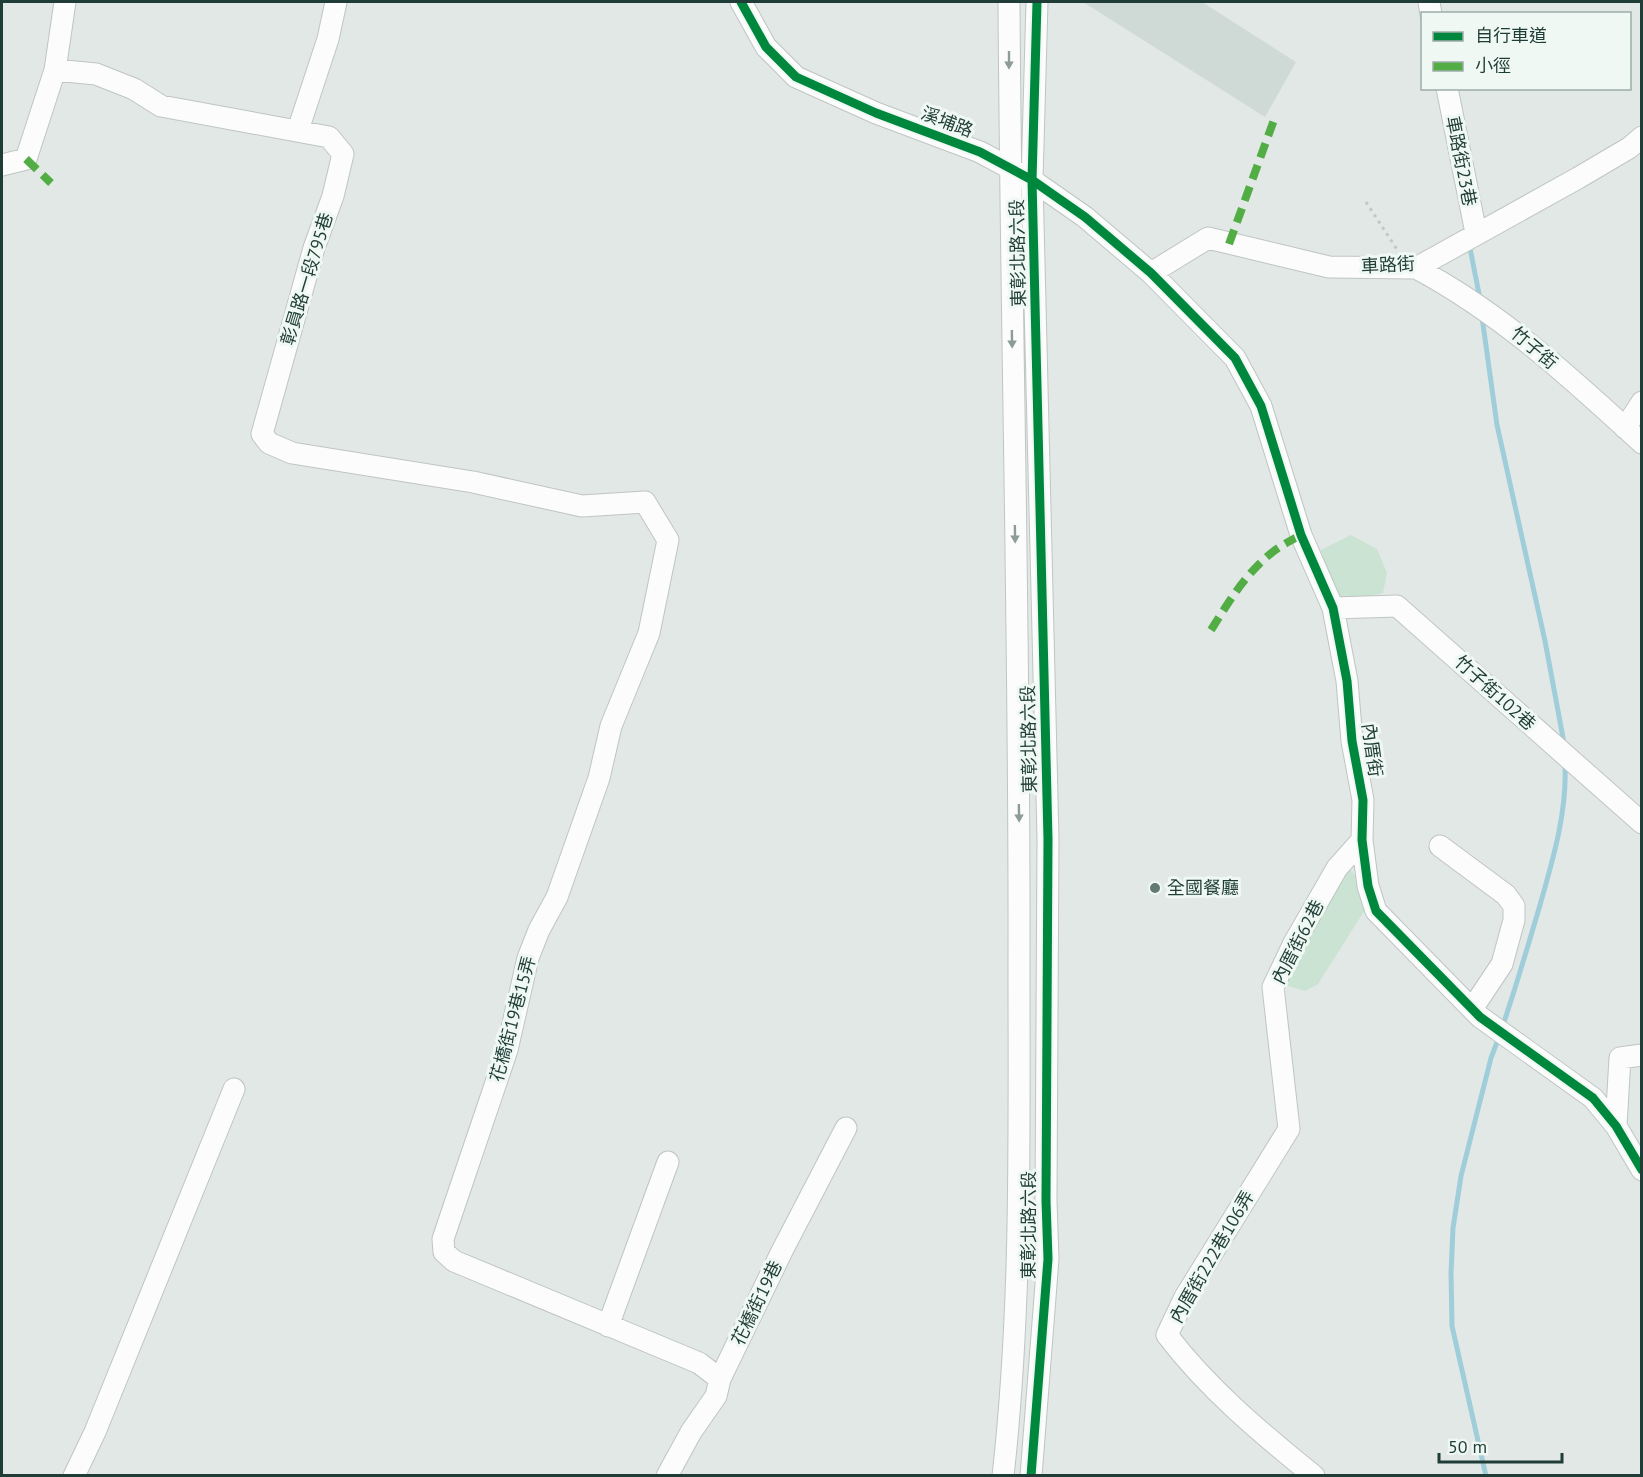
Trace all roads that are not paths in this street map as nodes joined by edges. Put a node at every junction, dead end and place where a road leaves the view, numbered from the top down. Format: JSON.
{"nodes":[{"id":1,"x":65,"y":2,"type":"edge"},
{"id":2,"x":336,"y":2,"type":"edge"},
{"id":3,"x":741,"y":2,"type":"edge"},
{"id":4,"x":1009,"y":2,"type":"edge"},
{"id":5,"x":1037,"y":2,"type":"edge"},
{"id":6,"x":55,"y":70,"type":"junction"},
{"id":7,"x":1447,"y":90,"type":"edge"},
{"id":8,"x":298,"y":130,"type":"junction"},
{"id":9,"x":1637,"y":148,"type":"edge"},
{"id":10,"x":2,"y":165,"type":"edge"},
{"id":11,"x":1010,"y":169,"type":"junction"},
{"id":12,"x":1032,"y":180,"type":"junction"},
{"id":13,"x":1476,"y":233,"type":"junction"},
{"id":14,"x":1411,"y":268,"type":"junction"},
{"id":15,"x":1151,"y":273,"type":"junction"},
{"id":16,"x":1641,"y":402,"type":"edge"},
{"id":17,"x":1625,"y":428,"type":"junction"},
{"id":18,"x":1641,"y":443,"type":"edge"},
{"id":19,"x":645,"y":502,"type":"joint"},
{"id":20,"x":1332,"y":609,"type":"junction"},
{"id":21,"x":1641,"y":823,"type":"edge"},
{"id":22,"x":1362,"y":840,"type":"junction"},
{"id":23,"x":1440,"y":846,"type":"dead end"},
{"id":24,"x":1472,"y":1009,"type":"junction"},
{"id":25,"x":1641,"y":1055,"type":"edge"},
{"id":26,"x":234,"y":1089,"type":"dead end"},
{"id":27,"x":1616,"y":1126,"type":"junction"},
{"id":28,"x":846,"y":1128,"type":"dead end"},
{"id":29,"x":1289,"y":1129,"type":"joint"},
{"id":30,"x":668,"y":1162,"type":"dead end"},
{"id":31,"x":1641,"y":1170,"type":"edge"},
{"id":32,"x":608,"y":1326,"type":"junction"},
{"id":33,"x":720,"y":1379,"type":"junction"},
{"id":34,"x":74,"y":1476,"type":"edge"},
{"id":35,"x":667,"y":1476,"type":"edge"},
{"id":36,"x":1003,"y":1476,"type":"edge"},
{"id":37,"x":1031,"y":1476,"type":"edge"},
{"id":38,"x":1314,"y":1476,"type":"edge"}],
"edges":[{"from":1,"to":6,"type":"street"},
{"from":2,"to":8,"type":"street"},
{"from":3,"to":11,"type":"street","name":"溪埔路"},
{"from":4,"to":11,"type":"street","name":"東彰北路六段","one_way":true},
{"from":5,"to":12,"type":"street","name":"東彰北路六段"},
{"from":6,"to":8,"type":"street","name":"彰員路一段795巷"},
{"from":6,"to":10,"type":"street"},
{"from":7,"to":13,"type":"street","name":"車路街23巷"},
{"from":8,"to":19,"type":"street","name":"彰員路一段795巷"},
{"from":9,"to":13,"type":"street","name":"車路街"},
{"from":11,"to":12,"type":"street","name":"溪埔路"},
{"from":11,"to":36,"type":"street","name":"東彰北路六段","one_way":true},
{"from":12,"to":15,"type":"street","name":"溪埔路"},
{"from":12,"to":37,"type":"street","name":"東彰北路六段"},
{"from":13,"to":14,"type":"street","name":"車路街"},
{"from":14,"to":15,"type":"street","name":"車路街"},
{"from":14,"to":17,"type":"street","name":"竹子街"},
{"from":15,"to":20,"type":"street","name":"內厝街"},
{"from":16,"to":17,"type":"street"},
{"from":17,"to":18,"type":"street","name":"竹子街"},
{"from":19,"to":32,"type":"street","name":"花橋街19巷15弄"},
{"from":20,"to":21,"type":"street","name":"竹子街102巷"},
{"from":20,"to":22,"type":"street","name":"內厝街"},
{"from":22,"to":24,"type":"street","name":"內厝街"},
{"from":22,"to":29,"type":"street","name":"內厝街62巷"},
{"from":23,"to":24,"type":"street"},
{"from":24,"to":27,"type":"street","name":"內厝街"},
{"from":25,"to":27,"type":"street"},
{"from":26,"to":34,"type":"street"},
{"from":27,"to":31,"type":"street","name":"內厝街"},
{"from":28,"to":33,"type":"street","name":"花橋街19巷"},
{"from":29,"to":38,"type":"street","name":"內厝街222巷106弄"},
{"from":30,"to":32,"type":"street"},
{"from":32,"to":33,"type":"street","name":"花橋街19巷15弄"},
{"from":33,"to":35,"type":"street","name":"花橋街19巷"}]}
